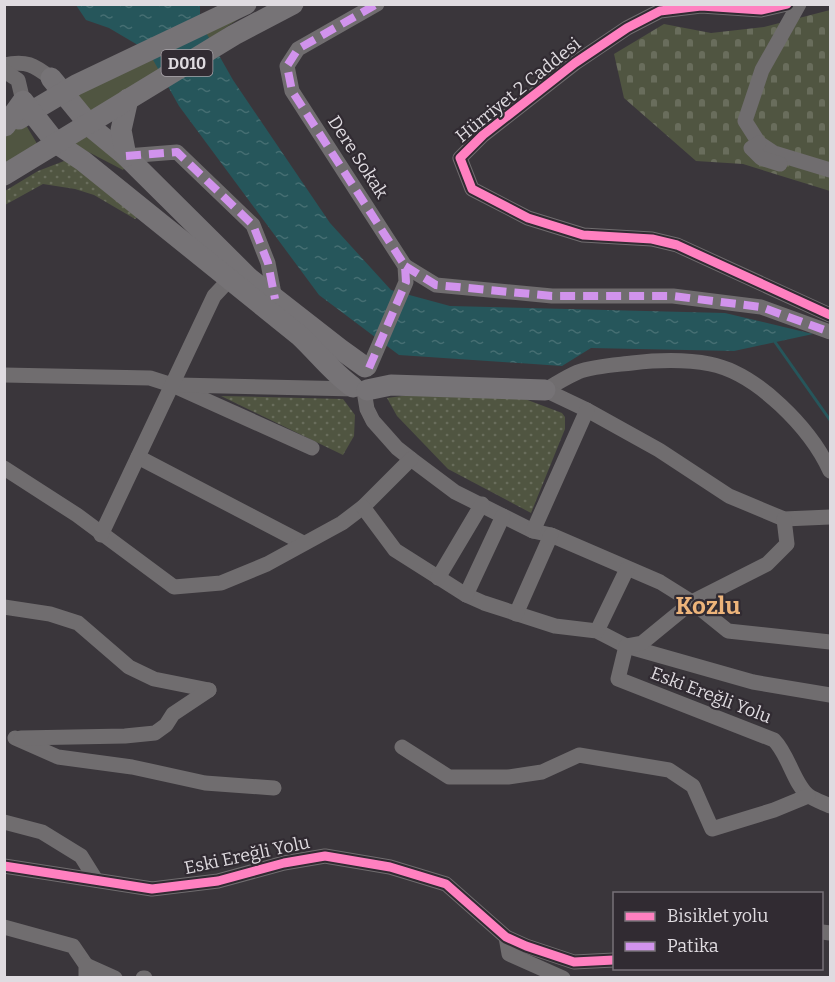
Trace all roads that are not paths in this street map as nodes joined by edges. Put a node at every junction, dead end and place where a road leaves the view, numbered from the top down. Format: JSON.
{"nodes":[{"id":1,"x":246,"y":4,"type":"edge"},
{"id":2,"x":292,"y":4,"type":"edge"},
{"id":3,"x":376,"y":4,"type":"edge"},
{"id":4,"x":787,"y":4,"type":"edge"},
{"id":5,"x":799,"y":4,"type":"edge"},
{"id":6,"x":4,"y":65,"type":"edge"},
{"id":7,"x":4,"y":71,"type":"edge"},
{"id":8,"x":63,"y":85,"type":"junction"},
{"id":9,"x":134,"y":95,"type":"junction"},
{"id":10,"x":27,"y":106,"type":"junction"},
{"id":11,"x":87,"y":123,"type":"junction"},
{"id":12,"x":5,"y":127,"type":"edge"},
{"id":13,"x":759,"y":143,"type":"junction"},
{"id":14,"x":48,"y":148,"type":"junction"},
{"id":15,"x":126,"y":156,"type":"junction"},
{"id":16,"x":831,"y":170,"type":"edge"},
{"id":17,"x":4,"y":175,"type":"edge"},
{"id":18,"x":831,"y":180,"type":"edge"},
{"id":19,"x":405,"y":266,"type":"junction"},
{"id":20,"x":229,"y":280,"type":"junction"},
{"id":21,"x":275,"y":299,"type":"junction"},
{"id":22,"x":831,"y":315,"type":"edge"},
{"id":23,"x":831,"y":332,"type":"edge"},
{"id":24,"x":4,"y":375,"type":"edge"},
{"id":25,"x":364,"y":381,"type":"junction"},
{"id":26,"x":172,"y":385,"type":"junction"},
{"id":27,"x":545,"y":390,"type":"junction"},
{"id":28,"x":587,"y":410,"type":"junction"},
{"id":29,"x":312,"y":448,"type":"dead end"},
{"id":30,"x":138,"y":457,"type":"junction"},
{"id":31,"x":411,"y":459,"type":"junction"},
{"id":32,"x":4,"y":468,"type":"edge"},
{"id":33,"x":831,"y":471,"type":"edge"},
{"id":34,"x":482,"y":504,"type":"junction"},
{"id":35,"x":363,"y":507,"type":"junction"},
{"id":36,"x":503,"y":516,"type":"junction"},
{"id":37,"x":784,"y":519,"type":"junction"},
{"id":38,"x":829,"y":521,"type":"edge"},
{"id":39,"x":533,"y":531,"type":"junction"},
{"id":40,"x":101,"y":535,"type":"junction"},
{"id":41,"x":551,"y":535,"type":"junction"},
{"id":42,"x":303,"y":543,"type":"junction"},
{"id":43,"x":627,"y":569,"type":"junction"},
{"id":44,"x":438,"y":578,"type":"junction"},
{"id":45,"x":466,"y":595,"type":"junction"},
{"id":46,"x":692,"y":602,"type":"junction"},
{"id":47,"x":4,"y":607,"type":"edge"},
{"id":48,"x":516,"y":614,"type":"junction"},
{"id":49,"x":597,"y":631,"type":"junction"},
{"id":50,"x":831,"y":642,"type":"edge"},
{"id":51,"x":626,"y":646,"type":"junction"},
{"id":52,"x":831,"y":695,"type":"edge"},
{"id":53,"x":10,"y":738,"type":"edge"},
{"id":54,"x":402,"y":747,"type":"dead end"},
{"id":55,"x":274,"y":788,"type":"dead end"},
{"id":56,"x":808,"y":796,"type":"junction"},
{"id":57,"x":831,"y":806,"type":"edge"},
{"id":58,"x":4,"y":822,"type":"edge"},
{"id":59,"x":4,"y":866,"type":"edge"},
{"id":60,"x":96,"y":880,"type":"junction"},
{"id":61,"x":4,"y":927,"type":"edge"},
{"id":62,"x":506,"y":937,"type":"junction"},
{"id":63,"x":613,"y":960,"type":"edge"},
{"id":64,"x":86,"y":971,"type":"edge"},
{"id":65,"x":115,"y":978,"type":"edge"},
{"id":66,"x":563,"y":978,"type":"edge"}],
"edges":[{"from":1,"to":8,"type":"highway","number":"D010"},
{"from":2,"to":9,"type":"highway","number":"D010"},
{"from":3,"to":19,"type":"street","name":"Dere Sokak"},
{"from":4,"to":22,"type":"street","name":"Hürriyet 2 Caddesi"},
{"from":5,"to":13,"type":"street"},
{"from":6,"to":8,"type":"street"},
{"from":7,"to":10,"type":"street"},
{"from":8,"to":10,"type":"highway","number":"D010"},
{"from":8,"to":11,"type":"highway"},
{"from":9,"to":11,"type":"highway","number":"D010"},
{"from":9,"to":15,"type":"highway"},
{"from":10,"to":12,"type":"highway"},
{"from":10,"to":14,"type":"highway"},
{"from":11,"to":14,"type":"highway","number":"D010"},
{"from":11,"to":15,"type":"highway"},
{"from":13,"to":16,"type":"street"},
{"from":13,"to":18,"type":"street"},
{"from":14,"to":17,"type":"highway","number":"D010"},
{"from":14,"to":20,"type":"highway"},
{"from":15,"to":21,"type":"highway"},
{"from":15,"to":21,"type":"street"},
{"from":19,"to":23,"type":"street"},
{"from":19,"to":25,"type":"street"},
{"from":20,"to":25,"type":"highway"},
{"from":20,"to":26,"type":"street"},
{"from":21,"to":25,"type":"highway"},
{"from":24,"to":26,"type":"street"},
{"from":25,"to":26,"type":"street"},
{"from":25,"to":27,"type":"highway"},
{"from":25,"to":31,"type":"street"},
{"from":26,"to":29,"type":"street"},
{"from":26,"to":30,"type":"street"},
{"from":27,"to":28,"type":"street"},
{"from":27,"to":33,"type":"street"},
{"from":28,"to":37,"type":"street"},
{"from":28,"to":39,"type":"street"},
{"from":30,"to":40,"type":"street"},
{"from":30,"to":42,"type":"street"},
{"from":31,"to":34,"type":"street"},
{"from":31,"to":35,"type":"street"},
{"from":32,"to":40,"type":"street"},
{"from":34,"to":36,"type":"street"},
{"from":34,"to":44,"type":"street"},
{"from":35,"to":42,"type":"street"},
{"from":35,"to":44,"type":"street"},
{"from":36,"to":39,"type":"street"},
{"from":36,"to":45,"type":"street"},
{"from":37,"to":38,"type":"street"},
{"from":37,"to":46,"type":"street","name":"Eski Ereğli Yolu"},
{"from":39,"to":41,"type":"street"},
{"from":40,"to":42,"type":"street"},
{"from":41,"to":43,"type":"street"},
{"from":41,"to":48,"type":"street"},
{"from":43,"to":46,"type":"street"},
{"from":43,"to":49,"type":"street"},
{"from":44,"to":45,"type":"street"},
{"from":45,"to":48,"type":"street"},
{"from":46,"to":50,"type":"street"},
{"from":46,"to":51,"type":"street","name":"Eski Ereğli Yolu"},
{"from":47,"to":53,"type":"street"},
{"from":48,"to":49,"type":"street"},
{"from":49,"to":51,"type":"street"},
{"from":51,"to":52,"type":"street"},
{"from":51,"to":56,"type":"street","name":"Eski Ereğli Yolu"},
{"from":53,"to":55,"type":"street"},
{"from":54,"to":56,"type":"street"},
{"from":56,"to":57,"type":"street"},
{"from":58,"to":60,"type":"street"},
{"from":59,"to":60,"type":"street","name":"Eski Ereğli Yolu"},
{"from":60,"to":62,"type":"street","name":"Eski Ereğli Yolu"},
{"from":61,"to":64,"type":"street"},
{"from":62,"to":63,"type":"street","name":"Eski Ereğli Yolu"},
{"from":62,"to":66,"type":"street"},
{"from":64,"to":65,"type":"street"}]}
